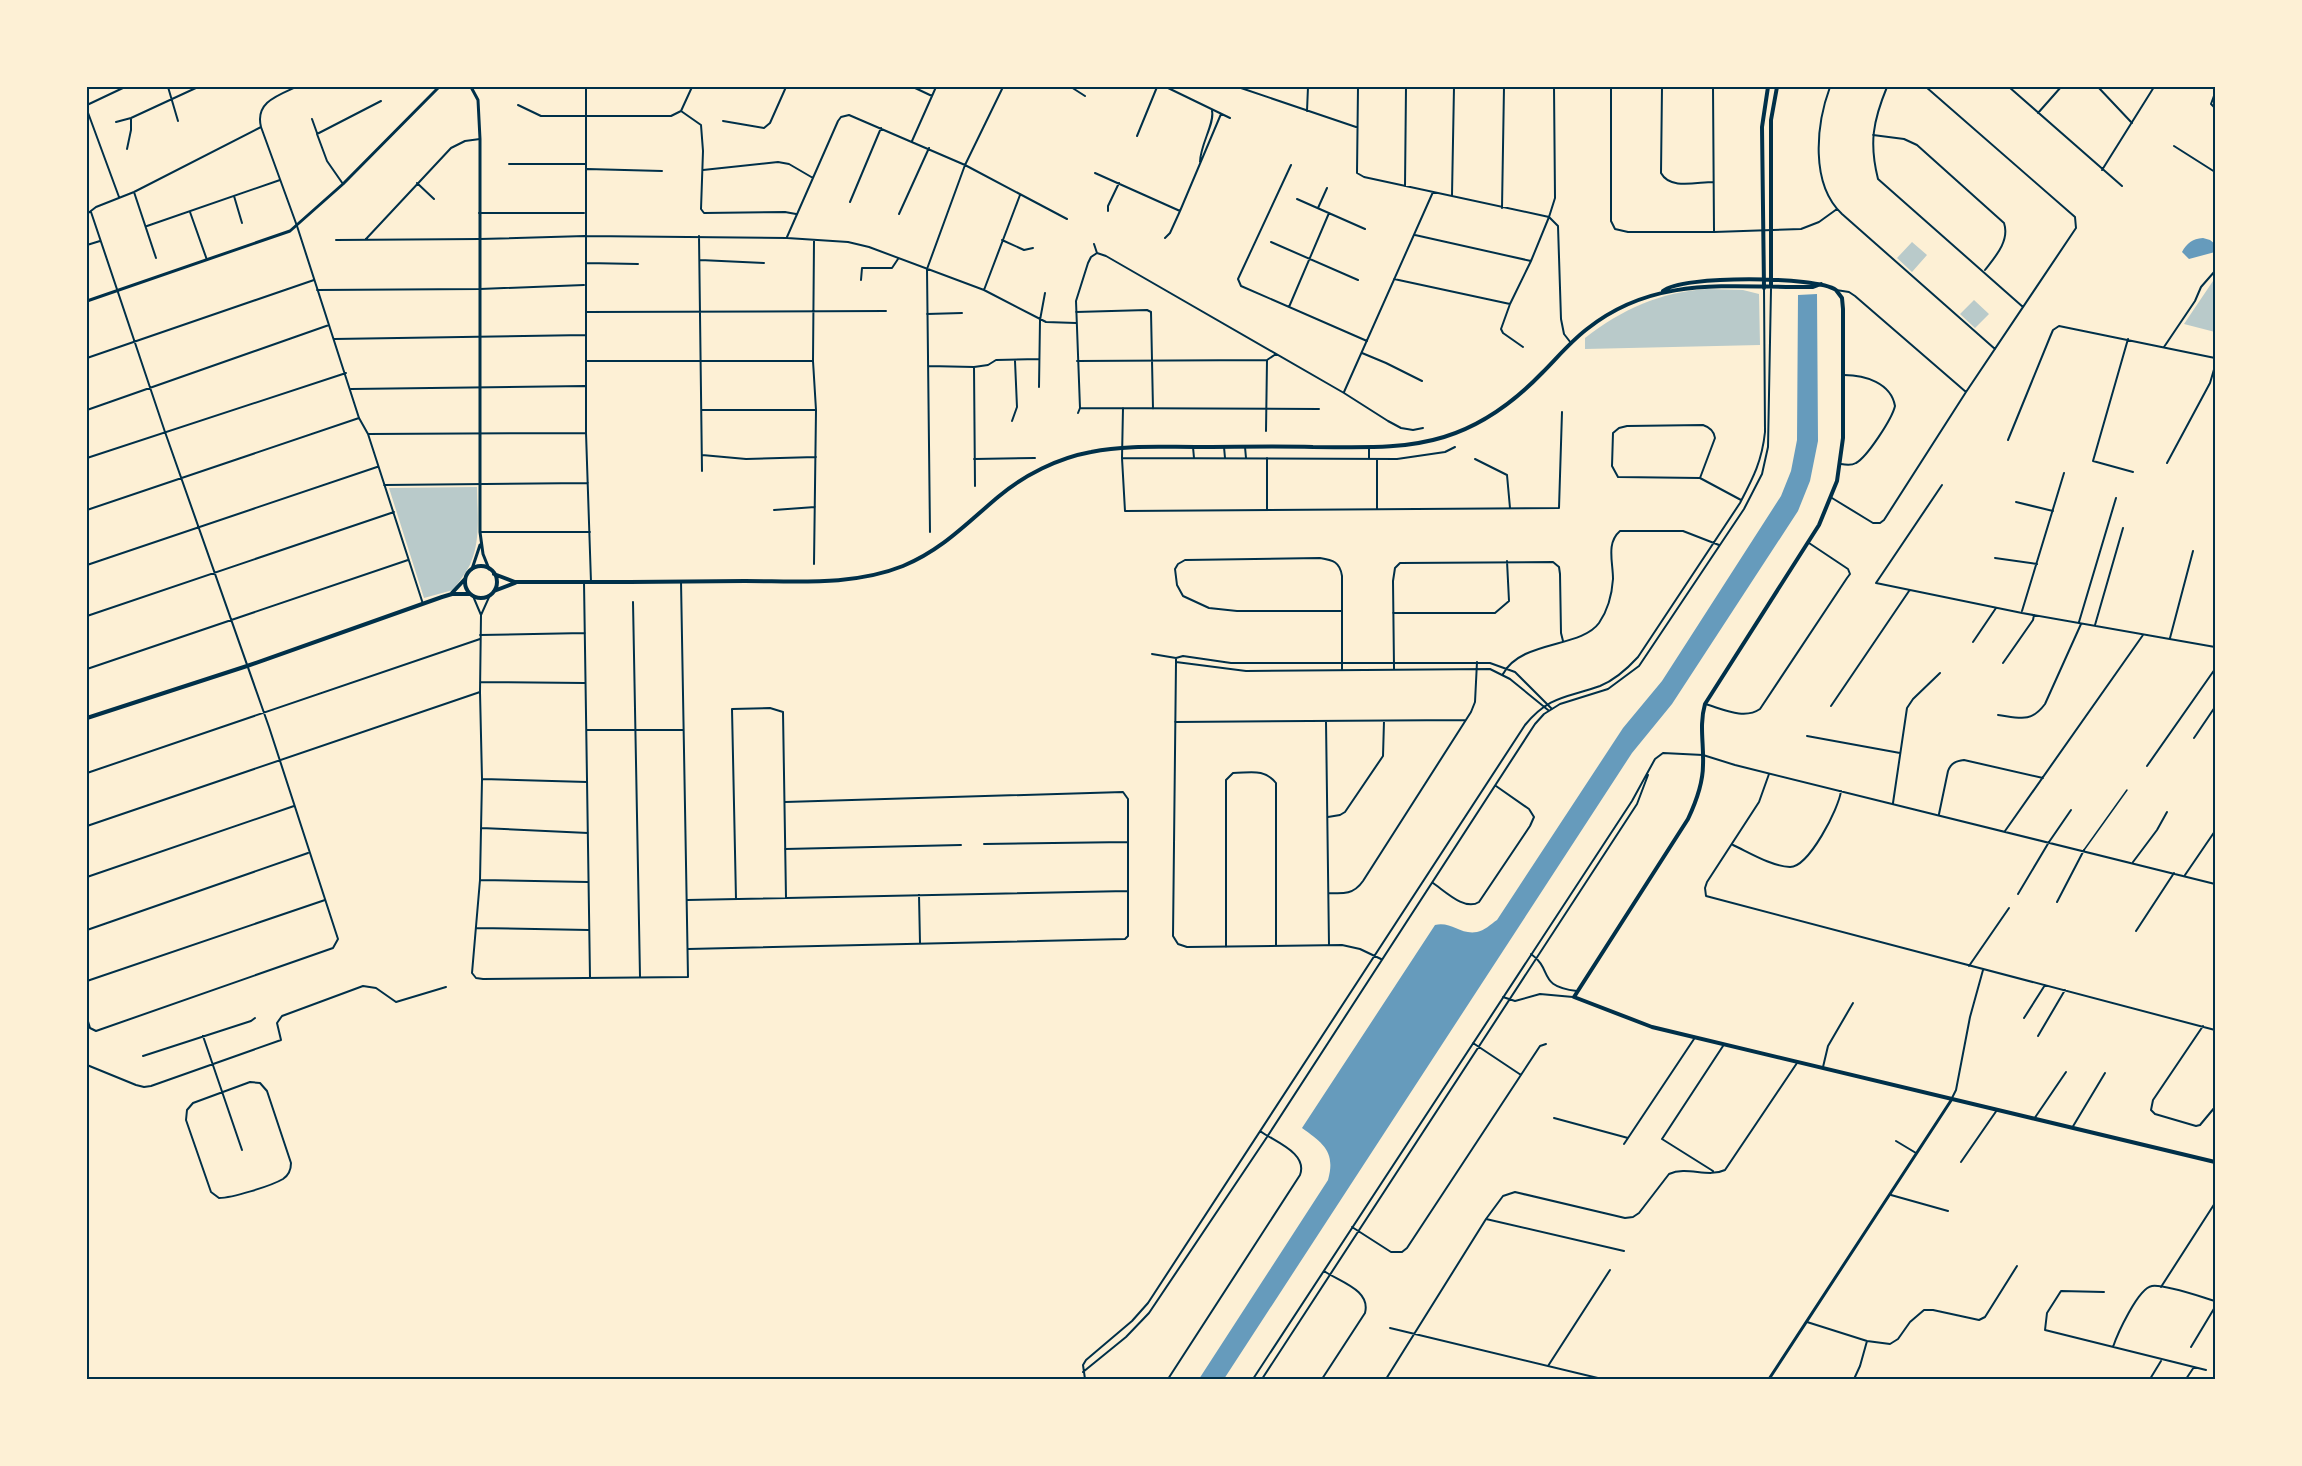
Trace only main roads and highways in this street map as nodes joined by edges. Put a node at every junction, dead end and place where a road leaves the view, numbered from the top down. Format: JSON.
{"nodes":[{"id":1,"x":1768,"y":87,"type":"edge"},
{"id":2,"x":1777,"y":87,"type":"edge"},
{"id":3,"x":1764,"y":280,"type":"junction"},
{"id":4,"x":1771,"y":280,"type":"junction"},
{"id":5,"x":1821,"y":284,"type":"junction"},
{"id":6,"x":1764,"y":288,"type":"junction"},
{"id":7,"x":1771,"y":288,"type":"junction"},
{"id":8,"x":1663,"y":291,"type":"junction"},
{"id":9,"x":494,"y":574,"type":"junction"},
{"id":10,"x":465,"y":579,"type":"junction"},
{"id":11,"x":515,"y":582,"type":"junction"},
{"id":12,"x":492,"y":593,"type":"junction"},
{"id":13,"x":452,"y":594,"type":"junction"},
{"id":14,"x":472,"y":595,"type":"junction"},
{"id":15,"x":87,"y":718,"type":"edge"},
{"id":16,"x":2213,"y":1161,"type":"edge"}],
"edges":[{"from":1,"to":3,"type":"main road"},
{"from":2,"to":4,"type":"main road"},
{"from":3,"to":4,"type":"main road"},
{"from":3,"to":6,"type":"main road"},
{"from":3,"to":8,"type":"main road"},
{"from":4,"to":5,"type":"main road"},
{"from":4,"to":7,"type":"main road"},
{"from":5,"to":7,"type":"main road"},
{"from":5,"to":16,"type":"main road"},
{"from":6,"to":7,"type":"main road"},
{"from":6,"to":8,"type":"main road"},
{"from":8,"to":11,"type":"main road"},
{"from":9,"to":10,"type":"main road"},
{"from":9,"to":11,"type":"main road"},
{"from":9,"to":12,"type":"main road"},
{"from":10,"to":13,"type":"main road"},
{"from":10,"to":14,"type":"main road"},
{"from":11,"to":12,"type":"main road"},
{"from":12,"to":14,"type":"main road"},
{"from":13,"to":14,"type":"main road"},
{"from":13,"to":15,"type":"main road"}]}
